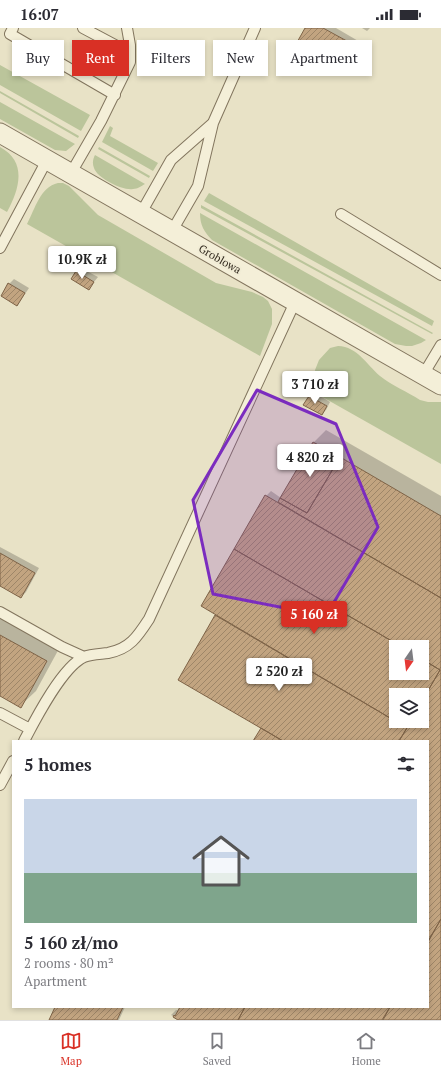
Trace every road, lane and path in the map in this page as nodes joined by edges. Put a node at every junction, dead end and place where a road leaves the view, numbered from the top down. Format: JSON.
{"nodes":[{"id":1,"x":84,"y":28,"type":"edge"},
{"id":2,"x":127,"y":28,"type":"edge"},
{"id":3,"x":255,"y":28,"type":"edge"},
{"id":4,"x":8,"y":32,"type":"edge"},
{"id":5,"x":130,"y":53,"type":"junction"},
{"id":6,"x":115,"y":95,"type":"junction"},
{"id":7,"x":213,"y":123,"type":"junction"},
{"id":8,"x":0,"y":133,"type":"edge"},
{"id":9,"x":47,"y":160,"type":"junction"},
{"id":10,"x":71,"y":173,"type":"junction"},
{"id":11,"x":140,"y":213,"type":"junction"},
{"id":12,"x":341,"y":214,"type":"dead end"},
{"id":13,"x":172,"y":231,"type":"junction"},
{"id":14,"x":0,"y":248,"type":"edge"},
{"id":15,"x":441,"y":275,"type":"edge"},
{"id":16,"x":295,"y":302,"type":"junction"},
{"id":17,"x":441,"y":344,"type":"edge"},
{"id":18,"x":423,"y":375,"type":"junction"},
{"id":19,"x":441,"y":385,"type":"edge"},
{"id":20,"x":0,"y":612,"type":"edge"},
{"id":21,"x":84,"y":657,"type":"junction"},
{"id":22,"x":0,"y":713,"type":"edge"},
{"id":23,"x":30,"y":729,"type":"junction"},
{"id":24,"x":24,"y":740,"type":"edge"},
{"id":25,"x":12,"y":763,"type":"edge"},
{"id":26,"x":0,"y":785,"type":"edge"}],
"edges":[{"from":1,"to":5,"type":"lane"},
{"from":2,"to":5,"type":"lane"},
{"from":3,"to":7,"type":"lane"},
{"from":4,"to":6,"type":"lane"},
{"from":5,"to":6,"type":"lane"},
{"from":6,"to":10,"type":"lane"},
{"from":7,"to":11,"type":"lane"},
{"from":7,"to":13,"type":"lane"},
{"from":8,"to":9,"type":"street","name":"Groblowa"},
{"from":9,"to":10,"type":"street","name":"Groblowa"},
{"from":9,"to":14,"type":"lane"},
{"from":10,"to":11,"type":"street","name":"Groblowa"},
{"from":11,"to":13,"type":"street","name":"Groblowa"},
{"from":12,"to":15,"type":"lane"},
{"from":13,"to":16,"type":"street","name":"Groblowa"},
{"from":16,"to":18,"type":"street","name":"Groblowa"},
{"from":16,"to":21,"type":"lane"},
{"from":17,"to":18,"type":"lane"},
{"from":18,"to":19,"type":"street","name":"Groblowa"},
{"from":20,"to":21,"type":"lane"},
{"from":21,"to":23,"type":"lane"},
{"from":22,"to":23,"type":"lane"},
{"from":23,"to":24,"type":"lane"},
{"from":25,"to":26,"type":"lane"}]}
